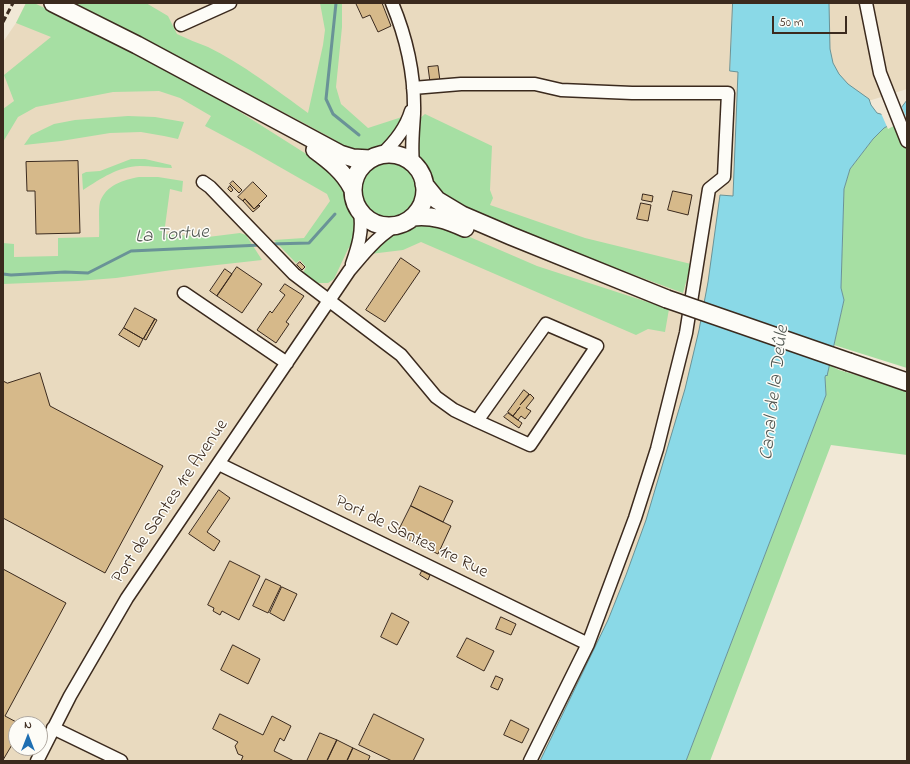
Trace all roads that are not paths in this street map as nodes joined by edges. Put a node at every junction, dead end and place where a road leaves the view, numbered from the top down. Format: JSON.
{"nodes":[{"id":1,"x":53,"y":3,"type":"edge"},
{"id":2,"x":230,"y":3,"type":"edge"},
{"id":3,"x":392,"y":3,"type":"edge"},
{"id":4,"x":866,"y":3,"type":"edge"},
{"id":5,"x":181,"y":25,"type":"dead end"},
{"id":6,"x":414,"y":94,"type":"junction"},
{"id":7,"x":239,"y":101,"type":"junction"},
{"id":8,"x":906,"y":137,"type":"edge"},
{"id":9,"x":375,"y":157,"type":"junction"},
{"id":10,"x":413,"y":164,"type":"junction"},
{"id":11,"x":203,"y":182,"type":"dead end"},
{"id":12,"x":424,"y":184,"type":"junction"},
{"id":13,"x":352,"y":188,"type":"junction"},
{"id":14,"x":360,"y":213,"type":"junction"},
{"id":15,"x":413,"y":217,"type":"junction"},
{"id":16,"x":395,"y":226,"type":"junction"},
{"id":17,"x":349,"y":271,"type":"junction"},
{"id":18,"x":184,"y":293,"type":"dead end"},
{"id":19,"x":667,"y":299,"type":"junction"},
{"id":20,"x":329,"y":301,"type":"junction"},
{"id":21,"x":287,"y":363,"type":"junction"},
{"id":22,"x":907,"y":382,"type":"edge"},
{"id":23,"x":477,"y":421,"type":"junction"},
{"id":24,"x":219,"y":464,"type":"junction"},
{"id":25,"x":588,"y":644,"type":"junction"},
{"id":26,"x":53,"y":728,"type":"junction"},
{"id":27,"x":37,"y":761,"type":"edge"},
{"id":28,"x":121,"y":761,"type":"edge"},
{"id":29,"x":530,"y":761,"type":"edge"}],
"edges":[{"from":1,"to":7,"type":"main road"},
{"from":2,"to":5,"type":"street"},
{"from":3,"to":6,"type":"street"},
{"from":4,"to":8,"type":"street"},
{"from":6,"to":9,"type":"street"},
{"from":6,"to":10,"type":"street"},
{"from":6,"to":25,"type":"street"},
{"from":7,"to":9,"type":"main road"},
{"from":7,"to":13,"type":"main road"},
{"from":9,"to":10,"type":"main road"},
{"from":9,"to":13,"type":"main road"},
{"from":10,"to":12,"type":"main road"},
{"from":11,"to":20,"type":"street"},
{"from":12,"to":15,"type":"main road"},
{"from":12,"to":19,"type":"main road"},
{"from":13,"to":14,"type":"main road"},
{"from":14,"to":16,"type":"main road"},
{"from":14,"to":17,"type":"street"},
{"from":15,"to":16,"type":"main road"},
{"from":15,"to":19,"type":"main road"},
{"from":16,"to":17,"type":"street"},
{"from":17,"to":20,"type":"street","name":"Port de Santes 1re Avenue"},
{"from":18,"to":21,"type":"street"},
{"from":19,"to":22,"type":"main road","bridge":true},
{"from":20,"to":21,"type":"street","name":"Port de Santes 1re Avenue"},
{"from":20,"to":23,"type":"street"},
{"from":21,"to":24,"type":"street","name":"Port de Santes 1re Avenue"},
{"from":23,"to":23,"type":"street"},
{"from":24,"to":25,"type":"street","name":"Port de Santes 1re Rue"},
{"from":24,"to":26,"type":"street","name":"Port de Santes 1re Avenue"},
{"from":25,"to":29,"type":"street"},
{"from":26,"to":27,"type":"street","name":"Port de Santes 1re Avenue"},
{"from":26,"to":28,"type":"street"}]}
